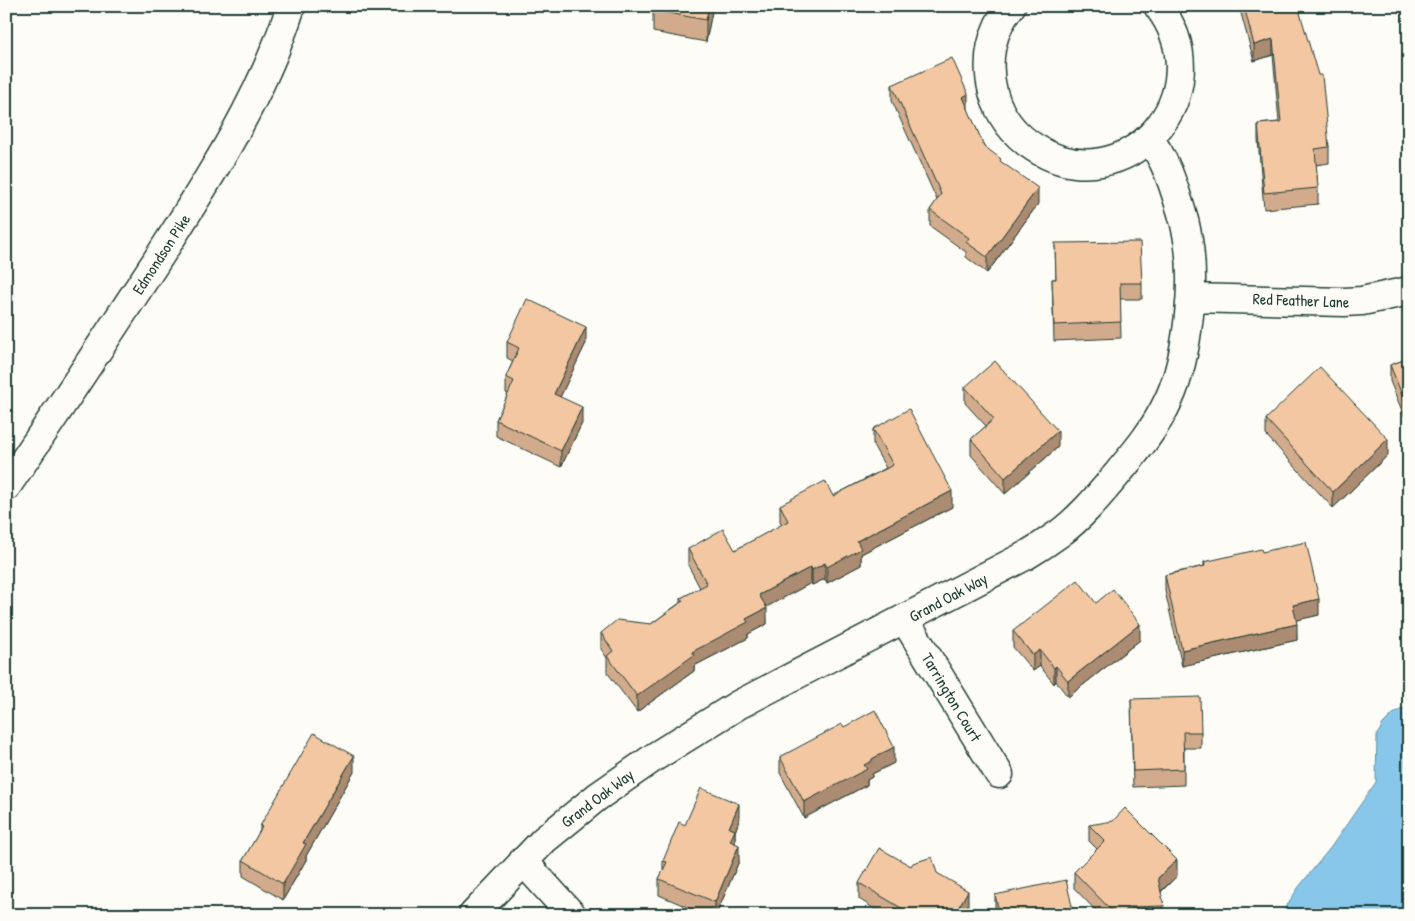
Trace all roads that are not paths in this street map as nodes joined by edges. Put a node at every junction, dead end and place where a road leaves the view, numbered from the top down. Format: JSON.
{"nodes":[{"id":1,"x":291,"y":6,"type":"edge"},
{"id":2,"x":1012,"y":6,"type":"edge"},
{"id":3,"x":1158,"y":6,"type":"edge"},
{"id":4,"x":1148,"y":138,"type":"junction"},
{"id":5,"x":1409,"y":291,"type":"edge"},
{"id":6,"x":1191,"y":298,"type":"junction"},
{"id":7,"x":6,"y":487,"type":"edge"},
{"id":8,"x":905,"y":620,"type":"junction"},
{"id":9,"x":999,"y":774,"type":"dead end"},
{"id":10,"x":523,"y":861,"type":"junction"},
{"id":11,"x":473,"y":915,"type":"edge"},
{"id":12,"x":572,"y":915,"type":"edge"}],
"edges":[{"from":1,"to":7,"type":"street","name":"Edmondson Pike"},
{"from":2,"to":4,"type":"street"},
{"from":3,"to":4,"type":"street"},
{"from":4,"to":6,"type":"street","name":"Grand Oak Way"},
{"from":5,"to":6,"type":"street","name":"Red Feather Lane"},
{"from":6,"to":8,"type":"street","name":"Grand Oak Way"},
{"from":8,"to":9,"type":"street","name":"Tarrington Court"},
{"from":8,"to":10,"type":"street","name":"Grand Oak Way"},
{"from":10,"to":11,"type":"street","name":"Grand Oak Way"},
{"from":10,"to":12,"type":"street"}]}
